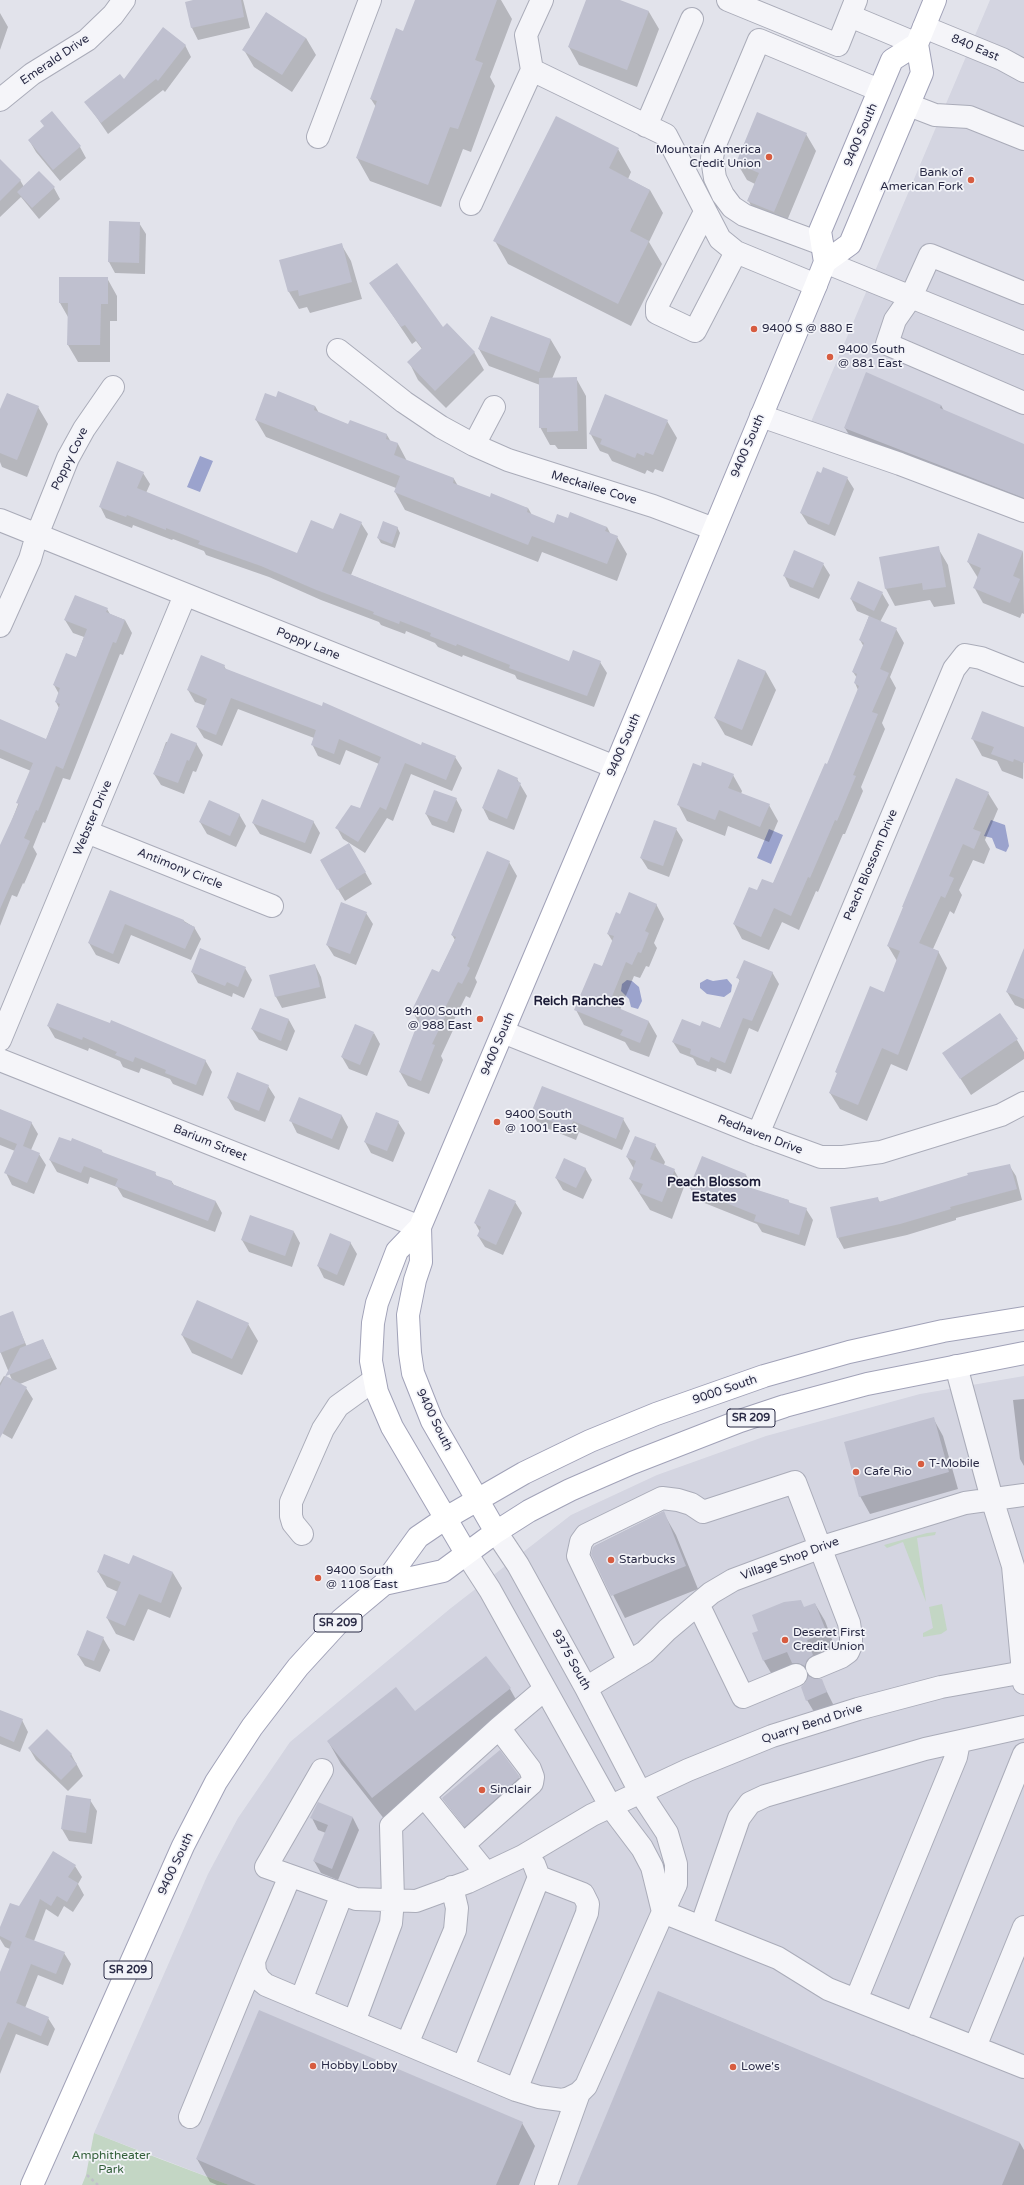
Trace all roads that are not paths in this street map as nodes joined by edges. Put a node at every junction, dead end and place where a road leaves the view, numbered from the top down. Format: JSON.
{"nodes":[{"id":1,"x":124,"y":0,"type":"edge"},
{"id":2,"x":370,"y":0,"type":"edge"},
{"id":3,"x":542,"y":0,"type":"edge"},
{"id":4,"x":935,"y":0,"type":"edge"},
{"id":5,"x":741,"y":3,"type":"edge"},
{"id":6,"x":853,"y":8,"type":"edge"},
{"id":7,"x":692,"y":19,"type":"dead end"},
{"id":8,"x":920,"y":36,"type":"junction"},
{"id":9,"x":532,"y":70,"type":"junction"},
{"id":10,"x":1024,"y":71,"type":"edge"},
{"id":11,"x":879,"y":90,"type":"junction"},
{"id":12,"x":0,"y":100,"type":"edge"},
{"id":13,"x":908,"y":105,"type":"junction"},
{"id":14,"x":646,"y":126,"type":"junction"},
{"id":15,"x":318,"y":137,"type":"dead end"},
{"id":16,"x":1024,"y":139,"type":"edge"},
{"id":17,"x":471,"y":204,"type":"dead end"},
{"id":18,"x":706,"y":212,"type":"junction"},
{"id":19,"x":736,"y":252,"type":"junction"},
{"id":20,"x":823,"y":253,"type":"junction"},
{"id":21,"x":816,"y":285,"type":"junction"},
{"id":22,"x":1024,"y":293,"type":"edge"},
{"id":23,"x":911,"y":297,"type":"junction"},
{"id":24,"x":1024,"y":343,"type":"edge"},
{"id":25,"x":338,"y":350,"type":"dead end"},
{"id":26,"x":113,"y":387,"type":"dead end"},
{"id":27,"x":1024,"y":403,"type":"edge"},
{"id":28,"x":494,"y":406,"type":"dead end"},
{"id":29,"x":761,"y":416,"type":"junction"},
{"id":30,"x":474,"y":444,"type":"junction"},
{"id":31,"x":1024,"y":511,"type":"edge"},
{"id":32,"x":0,"y":520,"type":"edge"},
{"id":33,"x":714,"y":529,"type":"junction"},
{"id":34,"x":37,"y":535,"type":"junction"},
{"id":35,"x":185,"y":595,"type":"junction"},
{"id":36,"x":6,"y":597,"type":"edge"},
{"id":37,"x":0,"y":626,"type":"edge"},
{"id":38,"x":1024,"y":675,"type":"edge"},
{"id":39,"x":615,"y":767,"type":"junction"},
{"id":40,"x":87,"y":832,"type":"junction"},
{"id":41,"x":272,"y":906,"type":"dead end"},
{"id":42,"x":503,"y":1032,"type":"junction"},
{"id":43,"x":0,"y":1040,"type":"edge"},
{"id":44,"x":0,"y":1060,"type":"edge"},
{"id":45,"x":1024,"y":1103,"type":"edge"},
{"id":46,"x":758,"y":1134,"type":"junction"},
{"id":47,"x":420,"y":1227,"type":"junction"},
{"id":48,"x":1024,"y":1318,"type":"edge"},
{"id":49,"x":1024,"y":1353,"type":"edge"},
{"id":50,"x":956,"y":1366,"type":"junction"},
{"id":51,"x":374,"y":1380,"type":"junction"},
{"id":52,"x":1024,"y":1495,"type":"edge"},
{"id":53,"x":476,"y":1499,"type":"junction"},
{"id":54,"x":992,"y":1499,"type":"junction"},
{"id":55,"x":446,"y":1518,"type":"junction"},
{"id":56,"x":496,"y":1532,"type":"junction"},
{"id":57,"x":302,"y":1534,"type":"dead end"},
{"id":58,"x":820,"y":1548,"type":"junction"},
{"id":59,"x":466,"y":1553,"type":"junction"},
{"id":60,"x":1017,"y":1557,"type":"edge"},
{"id":61,"x":384,"y":1584,"type":"junction"},
{"id":62,"x":698,"y":1604,"type":"junction"},
{"id":63,"x":629,"y":1662,"type":"junction"},
{"id":64,"x":817,"y":1667,"type":"dead end"},
{"id":65,"x":796,"y":1675,"type":"dead end"},
{"id":66,"x":1024,"y":1676,"type":"edge"},
{"id":67,"x":586,"y":1688,"type":"junction"},
{"id":68,"x":545,"y":1689,"type":"junction"},
{"id":69,"x":499,"y":1728,"type":"junction"},
{"id":70,"x":1024,"y":1728,"type":"edge"},
{"id":71,"x":958,"y":1742,"type":"junction"},
{"id":72,"x":1024,"y":1754,"type":"edge"},
{"id":73,"x":322,"y":1770,"type":"dead end"},
{"id":74,"x":640,"y":1792,"type":"junction"},
{"id":75,"x":424,"y":1796,"type":"junction"},
{"id":76,"x":611,"y":1807,"type":"junction"},
{"id":77,"x":464,"y":1844,"type":"junction"},
{"id":78,"x":529,"y":1852,"type":"junction"},
{"id":79,"x":486,"y":1873,"type":"junction"},
{"id":80,"x":290,"y":1876,"type":"junction"},
{"id":81,"x":539,"y":1877,"type":"junction"},
{"id":82,"x":452,"y":1887,"type":"junction"},
{"id":83,"x":342,"y":1894,"type":"junction"},
{"id":84,"x":393,"y":1900,"type":"junction"},
{"id":85,"x":664,"y":1912,"type":"junction"},
{"id":86,"x":702,"y":1927,"type":"junction"},
{"id":87,"x":1024,"y":1927,"type":"edge"},
{"id":88,"x":254,"y":1960,"type":"junction"},
{"id":89,"x":301,"y":2000,"type":"junction"},
{"id":90,"x":856,"y":2000,"type":"junction"},
{"id":91,"x":354,"y":2022,"type":"junction"},
{"id":92,"x":915,"y":2024,"type":"junction"},
{"id":93,"x":407,"y":2044,"type":"junction"},
{"id":94,"x":976,"y":2047,"type":"junction"},
{"id":95,"x":463,"y":2067,"type":"junction"},
{"id":96,"x":1024,"y":2067,"type":"edge"},
{"id":97,"x":516,"y":2090,"type":"junction"},
{"id":98,"x":580,"y":2094,"type":"junction"},
{"id":99,"x":190,"y":2117,"type":"dead end"},
{"id":100,"x":32,"y":2185,"type":"edge"},
{"id":101,"x":546,"y":2185,"type":"edge"}],
"edges":[{"from":1,"to":12,"type":"street","name":"Emerald Drive"},
{"from":2,"to":15,"type":"street"},
{"from":3,"to":9,"type":"street"},
{"from":4,"to":8,"type":"main road"},
{"from":5,"to":6,"type":"street"},
{"from":6,"to":8,"type":"street","name":"840 East"},
{"from":7,"to":14,"type":"street"},
{"from":8,"to":10,"type":"street","name":"840 East"},
{"from":8,"to":11,"type":"main road","name":"9400 South"},
{"from":8,"to":13,"type":"main road"},
{"from":9,"to":14,"type":"street"},
{"from":9,"to":17,"type":"street"},
{"from":11,"to":20,"type":"main road","name":"9400 South"},
{"from":11,"to":20,"type":"street"},
{"from":13,"to":16,"type":"street"},
{"from":13,"to":20,"type":"main road"},
{"from":14,"to":18,"type":"street"},
{"from":18,"to":19,"type":"street"},
{"from":18,"to":19,"type":"street"},
{"from":19,"to":21,"type":"street"},
{"from":20,"to":21,"type":"main road","name":"9400 South"},
{"from":20,"to":23,"type":"street"},
{"from":21,"to":29,"type":"main road","name":"9400 South"},
{"from":22,"to":23,"type":"street"},
{"from":23,"to":24,"type":"street"},
{"from":23,"to":27,"type":"street"},
{"from":25,"to":30,"type":"street","name":"Meckailee Cove"},
{"from":26,"to":34,"type":"street","name":"Poppy Cove"},
{"from":28,"to":30,"type":"street"},
{"from":29,"to":31,"type":"street"},
{"from":29,"to":33,"type":"main road","name":"9400 South"},
{"from":30,"to":33,"type":"street","name":"Meckailee Cove"},
{"from":32,"to":34,"type":"street","name":"Poppy Lane"},
{"from":33,"to":39,"type":"main road","name":"9400 South"},
{"from":34,"to":35,"type":"street","name":"Poppy Lane"},
{"from":34,"to":36,"type":"street","name":"Poppy Cove"},
{"from":35,"to":39,"type":"street","name":"Poppy Lane"},
{"from":35,"to":40,"type":"street","name":"Webster Drive"},
{"from":36,"to":37,"type":"street","name":"Poppy Cove"},
{"from":38,"to":46,"type":"street","name":"Peach Blossom Drive"},
{"from":39,"to":42,"type":"main road","name":"9400 South"},
{"from":40,"to":41,"type":"street","name":"Antimony Circle"},
{"from":40,"to":43,"type":"street","name":"Webster Drive"},
{"from":42,"to":46,"type":"street","name":"Redhaven Drive"},
{"from":42,"to":47,"type":"main road","name":"9400 South"},
{"from":44,"to":47,"type":"street","name":"Barium Street"},
{"from":45,"to":46,"type":"street","name":"Redhaven Drive"},
{"from":47,"to":51,"type":"main road","name":"9400 South"},
{"from":47,"to":53,"type":"main road","name":"9400 South"},
{"from":48,"to":53,"type":"main road","name":"9000 South","number":"SR 209"},
{"from":49,"to":50,"type":"main road","number":"SR 209"},
{"from":50,"to":54,"type":"street"},
{"from":50,"to":56,"type":"main road","number":"SR 209"},
{"from":51,"to":55,"type":"main road","name":"9400 South"},
{"from":51,"to":57,"type":"street"},
{"from":52,"to":54,"type":"street","name":"Village Shop Drive"},
{"from":53,"to":55,"type":"main road","name":"9000 South","number":"SR 209"},
{"from":53,"to":56,"type":"main road","name":"9400 South"},
{"from":54,"to":58,"type":"street","name":"Village Shop Drive"},
{"from":54,"to":60,"type":"street"},
{"from":55,"to":59,"type":"main road","name":"9400 South"},
{"from":55,"to":61,"type":"main road","name":"9400 South","number":"SR 209"},
{"from":56,"to":59,"type":"main road","number":"SR 209"},
{"from":56,"to":67,"type":"street","name":"9375 South"},
{"from":58,"to":62,"type":"street","name":"Village Shop Drive"},
{"from":58,"to":63,"type":"street"},
{"from":58,"to":64,"type":"street"},
{"from":59,"to":61,"type":"main road","name":"9400 South","number":"SR 209"},
{"from":59,"to":68,"type":"street"},
{"from":60,"to":66,"type":"street"},
{"from":61,"to":100,"type":"main road","name":"9400 South","number":"SR 209"},
{"from":62,"to":63,"type":"street","name":"Village Shop Drive"},
{"from":62,"to":65,"type":"street"},
{"from":63,"to":67,"type":"street","name":"Village Shop Drive"},
{"from":66,"to":74,"type":"street","name":"Quarry Bend Drive"},
{"from":67,"to":74,"type":"street","name":"9375 South"},
{"from":68,"to":69,"type":"street"},
{"from":68,"to":76,"type":"street"},
{"from":69,"to":75,"type":"street"},
{"from":69,"to":77,"type":"street"},
{"from":70,"to":71,"type":"street"},
{"from":71,"to":86,"type":"street"},
{"from":71,"to":90,"type":"street"},
{"from":72,"to":92,"type":"street"},
{"from":73,"to":80,"type":"street","name":"Quarry Bend Drive"},
{"from":74,"to":76,"type":"street","name":"Quarry Bend Drive"},
{"from":74,"to":85,"type":"street","name":"9375 South"},
{"from":75,"to":77,"type":"street"},
{"from":75,"to":84,"type":"street"},
{"from":76,"to":78,"type":"street","name":"Quarry Bend Drive"},
{"from":76,"to":85,"type":"street"},
{"from":77,"to":79,"type":"street"},
{"from":78,"to":79,"type":"street","name":"Quarry Bend Drive"},
{"from":78,"to":81,"type":"street"},
{"from":79,"to":82,"type":"street","name":"Quarry Bend Drive"},
{"from":80,"to":83,"type":"street","name":"Quarry Bend Drive"},
{"from":80,"to":88,"type":"street"},
{"from":81,"to":95,"type":"street"},
{"from":81,"to":97,"type":"street"},
{"from":82,"to":84,"type":"street","name":"Quarry Bend Drive"},
{"from":82,"to":93,"type":"street"},
{"from":83,"to":84,"type":"street","name":"Quarry Bend Drive"},
{"from":83,"to":89,"type":"street"},
{"from":84,"to":91,"type":"street"},
{"from":85,"to":86,"type":"street"},
{"from":85,"to":98,"type":"street","name":"9375 South"},
{"from":86,"to":90,"type":"street"},
{"from":87,"to":94,"type":"street"},
{"from":88,"to":89,"type":"street"},
{"from":88,"to":99,"type":"street"},
{"from":89,"to":91,"type":"street"},
{"from":90,"to":92,"type":"street"},
{"from":91,"to":93,"type":"street"},
{"from":92,"to":94,"type":"street"},
{"from":93,"to":95,"type":"street"},
{"from":94,"to":96,"type":"street"},
{"from":95,"to":97,"type":"street"},
{"from":97,"to":98,"type":"street"},
{"from":98,"to":101,"type":"street","name":"9375 South"}]}
